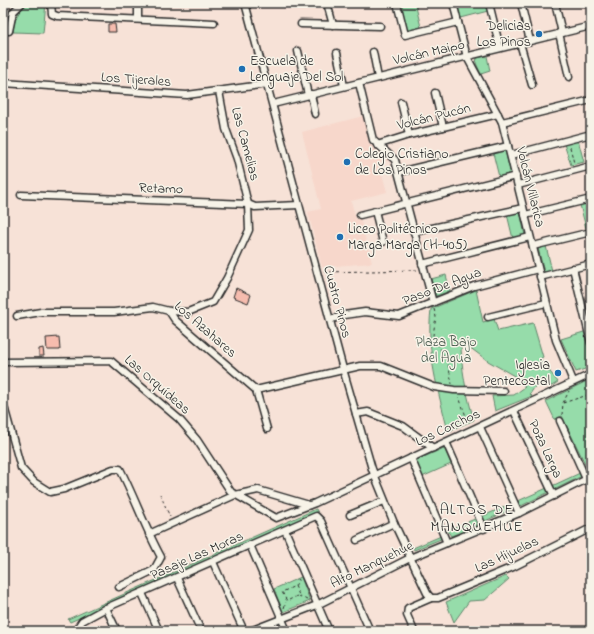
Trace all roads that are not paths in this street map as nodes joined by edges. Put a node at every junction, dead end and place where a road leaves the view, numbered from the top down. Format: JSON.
{"nodes":[{"id":1,"x":22,"y":3,"type":"edge"},
{"id":2,"x":51,"y":3,"type":"edge"},
{"id":3,"x":138,"y":3,"type":"edge"},
{"id":4,"x":245,"y":3,"type":"edge"},
{"id":5,"x":327,"y":3,"type":"edge"},
{"id":6,"x":397,"y":3,"type":"edge"},
{"id":7,"x":453,"y":3,"type":"edge"},
{"id":8,"x":489,"y":3,"type":"edge"},
{"id":9,"x":521,"y":3,"type":"edge"},
{"id":10,"x":555,"y":3,"type":"edge"},
{"id":11,"x":138,"y":19,"type":"junction"},
{"id":12,"x":458,"y":22,"type":"junction"},
{"id":13,"x":214,"y":23,"type":"dead end"},
{"id":14,"x":301,"y":24,"type":"dead end"},
{"id":15,"x":333,"y":25,"type":"junction"},
{"id":16,"x":380,"y":26,"type":"dead end"},
{"id":17,"x":591,"y":26,"type":"edge"},
{"id":18,"x":9,"y":31,"type":"dead end"},
{"id":19,"x":560,"y":33,"type":"junction"},
{"id":20,"x":530,"y":41,"type":"junction"},
{"id":21,"x":520,"y":43,"type":"junction"},
{"id":22,"x":500,"y":48,"type":"junction"},
{"id":23,"x":298,"y":50,"type":"dead end"},
{"id":24,"x":373,"y":52,"type":"dead end"},
{"id":25,"x":337,"y":53,"type":"dead end"},
{"id":26,"x":466,"y":57,"type":"junction"},
{"id":27,"x":569,"y":77,"type":"dead end"},
{"id":28,"x":378,"y":78,"type":"junction"},
{"id":29,"x":3,"y":83,"type":"edge"},
{"id":30,"x":359,"y":83,"type":"junction"},
{"id":31,"x":268,"y":84,"type":"junction"},
{"id":32,"x":532,"y":85,"type":"dead end"},
{"id":33,"x":344,"y":86,"type":"junction"},
{"id":34,"x":219,"y":91,"type":"junction"},
{"id":35,"x":435,"y":93,"type":"dead end"},
{"id":36,"x":310,"y":94,"type":"junction"},
{"id":37,"x":591,"y":100,"type":"edge"},
{"id":38,"x":401,"y":102,"type":"dead end"},
{"id":39,"x":273,"y":104,"type":"junction"},
{"id":40,"x":315,"y":114,"type":"dead end"},
{"id":41,"x":498,"y":114,"type":"junction"},
{"id":42,"x":502,"y":122,"type":"junction"},
{"id":43,"x":443,"y":127,"type":"junction"},
{"id":44,"x":591,"y":134,"type":"edge"},
{"id":45,"x":409,"y":135,"type":"junction"},
{"id":46,"x":377,"y":145,"type":"junction"},
{"id":47,"x":508,"y":146,"type":"junction"},
{"id":48,"x":511,"y":155,"type":"junction"},
{"id":49,"x":591,"y":166,"type":"edge"},
{"id":50,"x":399,"y":172,"type":"junction"},
{"id":51,"x":516,"y":176,"type":"junction"},
{"id":52,"x":518,"y":185,"type":"junction"},
{"id":53,"x":21,"y":195,"type":"dead end"},
{"id":54,"x":588,"y":200,"type":"edge"},
{"id":55,"x":406,"y":203,"type":"junction"},
{"id":56,"x":248,"y":204,"type":"junction"},
{"id":57,"x":299,"y":205,"type":"junction"},
{"id":58,"x":523,"y":208,"type":"junction"},
{"id":59,"x":375,"y":211,"type":"junction"},
{"id":60,"x":360,"y":215,"type":"dead end"},
{"id":61,"x":525,"y":215,"type":"junction"},
{"id":62,"x":414,"y":232,"type":"junction"},
{"id":63,"x":591,"y":232,"type":"edge"},
{"id":64,"x":530,"y":237,"type":"junction"},
{"id":65,"x":383,"y":242,"type":"dead end"},
{"id":66,"x":532,"y":246,"type":"junction"},
{"id":67,"x":591,"y":264,"type":"edge"},
{"id":68,"x":423,"y":267,"type":"junction"},
{"id":69,"x":573,"y":268,"type":"junction"},
{"id":70,"x":538,"y":270,"type":"junction"},
{"id":71,"x":540,"y":277,"type":"junction"},
{"id":72,"x":546,"y":302,"type":"junction"},
{"id":73,"x":433,"y":303,"type":"junction"},
{"id":74,"x":169,"y":311,"type":"junction"},
{"id":75,"x":17,"y":316,"type":"dead end"},
{"id":76,"x":488,"y":317,"type":"dead end"},
{"id":77,"x":330,"y":320,"type":"junction"},
{"id":78,"x":591,"y":343,"type":"edge"},
{"id":79,"x":3,"y":362,"type":"edge"},
{"id":80,"x":343,"y":369,"type":"junction"},
{"id":81,"x":591,"y":374,"type":"edge"},
{"id":82,"x":573,"y":382,"type":"junction"},
{"id":83,"x":256,"y":390,"type":"junction"},
{"id":84,"x":504,"y":391,"type":"dead end"},
{"id":85,"x":3,"y":403,"type":"edge"},
{"id":86,"x":514,"y":411,"type":"junction"},
{"id":87,"x":356,"y":414,"type":"junction"},
{"id":88,"x":560,"y":421,"type":"road end"},
{"id":89,"x":480,"y":427,"type":"junction"},
{"id":90,"x":267,"y":429,"type":"dead end"},
{"id":91,"x":446,"y":442,"type":"junction"},
{"id":92,"x":433,"y":448,"type":"junction"},
{"id":93,"x":411,"y":458,"type":"junction"},
{"id":94,"x":374,"y":475,"type":"junction"},
{"id":95,"x":589,"y":478,"type":"edge"},
{"id":96,"x":235,"y":495,"type":"junction"},
{"id":97,"x":554,"y":496,"type":"junction"},
{"id":98,"x":384,"y":500,"type":"junction"},
{"id":99,"x":312,"y":504,"type":"junction"},
{"id":100,"x":519,"y":513,"type":"junction"},
{"id":101,"x":350,"y":515,"type":"dead end"},
{"id":102,"x":394,"y":523,"type":"junction"},
{"id":103,"x":591,"y":528,"type":"edge"},
{"id":104,"x":484,"y":529,"type":"junction"},
{"id":105,"x":285,"y":530,"type":"junction"},
{"id":106,"x":149,"y":534,"type":"junction"},
{"id":107,"x":357,"y":540,"type":"dead end"},
{"id":108,"x":447,"y":544,"type":"junction"},
{"id":109,"x":250,"y":545,"type":"junction"},
{"id":110,"x":410,"y":558,"type":"junction"},
{"id":111,"x":213,"y":562,"type":"junction"},
{"id":112,"x":177,"y":578,"type":"junction"},
{"id":113,"x":119,"y":587,"type":"dead end"},
{"id":114,"x":351,"y":588,"type":"junction"},
{"id":115,"x":142,"y":593,"type":"junction"},
{"id":116,"x":431,"y":598,"type":"junction"},
{"id":117,"x":317,"y":605,"type":"junction"},
{"id":118,"x":106,"y":608,"type":"junction"},
{"id":119,"x":281,"y":618,"type":"junction"},
{"id":120,"x":79,"y":631,"type":"edge"},
{"id":121,"x":117,"y":631,"type":"edge"},
{"id":122,"x":159,"y":631,"type":"edge"},
{"id":123,"x":201,"y":631,"type":"edge"},
{"id":124,"x":244,"y":631,"type":"edge"},
{"id":125,"x":250,"y":631,"type":"edge"},
{"id":126,"x":287,"y":631,"type":"edge"},
{"id":127,"x":329,"y":631,"type":"edge"},
{"id":128,"x":370,"y":631,"type":"edge"},
{"id":129,"x":414,"y":631,"type":"edge"}],
"edges":[{"from":1,"to":18,"type":"street"},
{"from":2,"to":11,"type":"street"},
{"from":3,"to":11,"type":"street"},
{"from":4,"to":31,"type":"street","name":"Cuatro Pinos"},
{"from":5,"to":15,"type":"street"},
{"from":6,"to":12,"type":"street"},
{"from":7,"to":12,"type":"street","name":"Volcán Villarica"},
{"from":8,"to":22,"type":"street"},
{"from":9,"to":20,"type":"street"},
{"from":10,"to":19,"type":"street"},
{"from":11,"to":13,"type":"street"},
{"from":12,"to":26,"type":"street","name":"Volcán Villarica"},
{"from":14,"to":15,"type":"street"},
{"from":15,"to":16,"type":"street"},
{"from":17,"to":19,"type":"street","name":"Volcán Maipo"},
{"from":19,"to":20,"type":"street","name":"Volcán Maipo"},
{"from":19,"to":27,"type":"street"},
{"from":20,"to":21,"type":"street","name":"Volcán Maipo"},
{"from":21,"to":22,"type":"street","name":"Volcán Maipo"},
{"from":21,"to":32,"type":"street"},
{"from":22,"to":26,"type":"street","name":"Volcán Maipo"},
{"from":23,"to":36,"type":"street"},
{"from":24,"to":28,"type":"street"},
{"from":25,"to":33,"type":"street"},
{"from":26,"to":28,"type":"street","name":"Volcán Maipo"},
{"from":26,"to":41,"type":"street","name":"Volcán Villarica"},
{"from":28,"to":30,"type":"street","name":"Volcán Maipo"},
{"from":29,"to":34,"type":"street","name":"Los Tijerales"},
{"from":30,"to":33,"type":"street","name":"Volcán Maipo"},
{"from":30,"to":46,"type":"street"},
{"from":31,"to":34,"type":"street","name":"Los Tijerales"},
{"from":31,"to":39,"type":"street","name":"Cuatro Pinos"},
{"from":33,"to":36,"type":"street","name":"Volcán Maipo"},
{"from":34,"to":56,"type":"street","name":"Las Camelias"},
{"from":35,"to":43,"type":"street"},
{"from":36,"to":39,"type":"street","name":"Volcán Maipo"},
{"from":36,"to":40,"type":"street"},
{"from":37,"to":42,"type":"street"},
{"from":38,"to":45,"type":"street"},
{"from":39,"to":57,"type":"street","name":"Cuatro Pinos"},
{"from":41,"to":42,"type":"street","name":"Volcán Villarica"},
{"from":41,"to":43,"type":"street","name":"Volcán Pucón"},
{"from":42,"to":47,"type":"street","name":"Volcán Villarica"},
{"from":43,"to":45,"type":"street","name":"Volcán Pucón"},
{"from":44,"to":48,"type":"street"},
{"from":45,"to":46,"type":"street","name":"Volcán Pucón"},
{"from":46,"to":50,"type":"street"},
{"from":47,"to":48,"type":"street","name":"Volcán Villarica"},
{"from":47,"to":50,"type":"street"},
{"from":48,"to":51,"type":"street","name":"Volcán Villarica"},
{"from":49,"to":52,"type":"street"},
{"from":50,"to":55,"type":"street"},
{"from":51,"to":52,"type":"street","name":"Volcán Villarica"},
{"from":51,"to":55,"type":"street"},
{"from":52,"to":58,"type":"street","name":"Volcán Villarica"},
{"from":53,"to":56,"type":"street","name":"Retamo"},
{"from":54,"to":61,"type":"street"},
{"from":55,"to":59,"type":"street"},
{"from":55,"to":62,"type":"street"},
{"from":56,"to":57,"type":"street","name":"Retamo"},
{"from":56,"to":74,"type":"street","name":"Las Camelias"},
{"from":57,"to":77,"type":"street","name":"Cuatro Pinos"},
{"from":58,"to":61,"type":"street","name":"Volcán Villarica"},
{"from":58,"to":62,"type":"street"},
{"from":59,"to":60,"type":"street"},
{"from":59,"to":65,"type":"street"},
{"from":61,"to":64,"type":"street","name":"Volcán Villarica"},
{"from":62,"to":68,"type":"street"},
{"from":63,"to":66,"type":"street"},
{"from":64,"to":66,"type":"street","name":"Volcán Villarica"},
{"from":64,"to":68,"type":"street"},
{"from":66,"to":70,"type":"street","name":"Volcán Villarica"},
{"from":67,"to":69,"type":"street"},
{"from":68,"to":73,"type":"street"},
{"from":69,"to":71,"type":"street"},
{"from":69,"to":78,"type":"street"},
{"from":70,"to":71,"type":"street","name":"Volcán Villarica"},
{"from":70,"to":73,"type":"street","name":"Paso De Agua"},
{"from":71,"to":72,"type":"street","name":"Volcán Villarica"},
{"from":72,"to":76,"type":"street"},
{"from":72,"to":82,"type":"street","name":"Volcán Villarica"},
{"from":73,"to":77,"type":"street","name":"Paso De Agua"},
{"from":74,"to":75,"type":"street","name":"Los Azahares"},
{"from":74,"to":83,"type":"street","name":"Los Azahares"},
{"from":77,"to":80,"type":"street","name":"Cuatro Pinos"},
{"from":79,"to":96,"type":"street","name":"Las Orquídeas"},
{"from":80,"to":83,"type":"street"},
{"from":80,"to":84,"type":"street"},
{"from":80,"to":87,"type":"street","name":"Cuatro Pinos"},
{"from":81,"to":82,"type":"street","name":"Los Corchos"},
{"from":82,"to":86,"type":"street","name":"Los Corchos"},
{"from":83,"to":90,"type":"street"},
{"from":85,"to":106,"type":"street"},
{"from":86,"to":89,"type":"street","name":"Los Corchos"},
{"from":86,"to":97,"type":"street","name":"Poza Larga"},
{"from":87,"to":92,"type":"street"},
{"from":87,"to":94,"type":"street","name":"Cuatro Pinos"},
{"from":88,"to":95,"type":"street"},
{"from":89,"to":91,"type":"street","name":"Los Corchos"},
{"from":89,"to":100,"type":"street"},
{"from":91,"to":92,"type":"street","name":"Los Corchos"},
{"from":91,"to":104,"type":"street"},
{"from":92,"to":93,"type":"street","name":"Los Corchos"},
{"from":93,"to":94,"type":"street","name":"Los Corchos"},
{"from":93,"to":108,"type":"street"},
{"from":94,"to":98,"type":"street","name":"Cuatro Pinos"},
{"from":94,"to":99,"type":"street","name":"Los Corchos"},
{"from":95,"to":97,"type":"street","name":"Alto Manquehue"},
{"from":96,"to":99,"type":"street"},
{"from":96,"to":99,"type":"street","name":"Las Orquídeas"},
{"from":96,"to":106,"type":"street"},
{"from":97,"to":100,"type":"street","name":"Alto Manquehue"},
{"from":98,"to":101,"type":"street"},
{"from":98,"to":102,"type":"street","name":"Cuatro Pinos"},
{"from":100,"to":104,"type":"street","name":"Alto Manquehue"},
{"from":102,"to":107,"type":"street"},
{"from":102,"to":110,"type":"street","name":"Cuatro Pinos"},
{"from":103,"to":116,"type":"street","name":"Las Hijuelas"},
{"from":104,"to":108,"type":"street","name":"Alto Manquehue"},
{"from":105,"to":109,"type":"street","name":"Pasaje Las Moras"},
{"from":105,"to":114,"type":"street","name":"Pasaje Las Moras"},
{"from":105,"to":117,"type":"street"},
{"from":106,"to":113,"type":"street"},
{"from":108,"to":110,"type":"street","name":"Alto Manquehue"},
{"from":109,"to":111,"type":"street","name":"Pasaje Las Moras"},
{"from":109,"to":119,"type":"street"},
{"from":110,"to":114,"type":"street","name":"Alto Manquehue"},
{"from":110,"to":116,"type":"street","name":"Cuatro Pinos"},
{"from":111,"to":112,"type":"street","name":"Pasaje Las Moras"},
{"from":111,"to":124,"type":"street"},
{"from":112,"to":115,"type":"street","name":"Pasaje Las Moras"},
{"from":112,"to":123,"type":"street"},
{"from":114,"to":117,"type":"street","name":"Alto Manquehue"},
{"from":114,"to":128,"type":"street"},
{"from":115,"to":118,"type":"street","name":"Pasaje Las Moras"},
{"from":115,"to":122,"type":"street"},
{"from":116,"to":129,"type":"street","name":"Las Hijuelas"},
{"from":117,"to":119,"type":"street","name":"Alto Manquehue"},
{"from":117,"to":127,"type":"street"},
{"from":118,"to":120,"type":"street","name":"Pasaje Las Moras"},
{"from":118,"to":121,"type":"street"},
{"from":119,"to":125,"type":"street","name":"Alto Manquehue"},
{"from":119,"to":126,"type":"street"}]}
